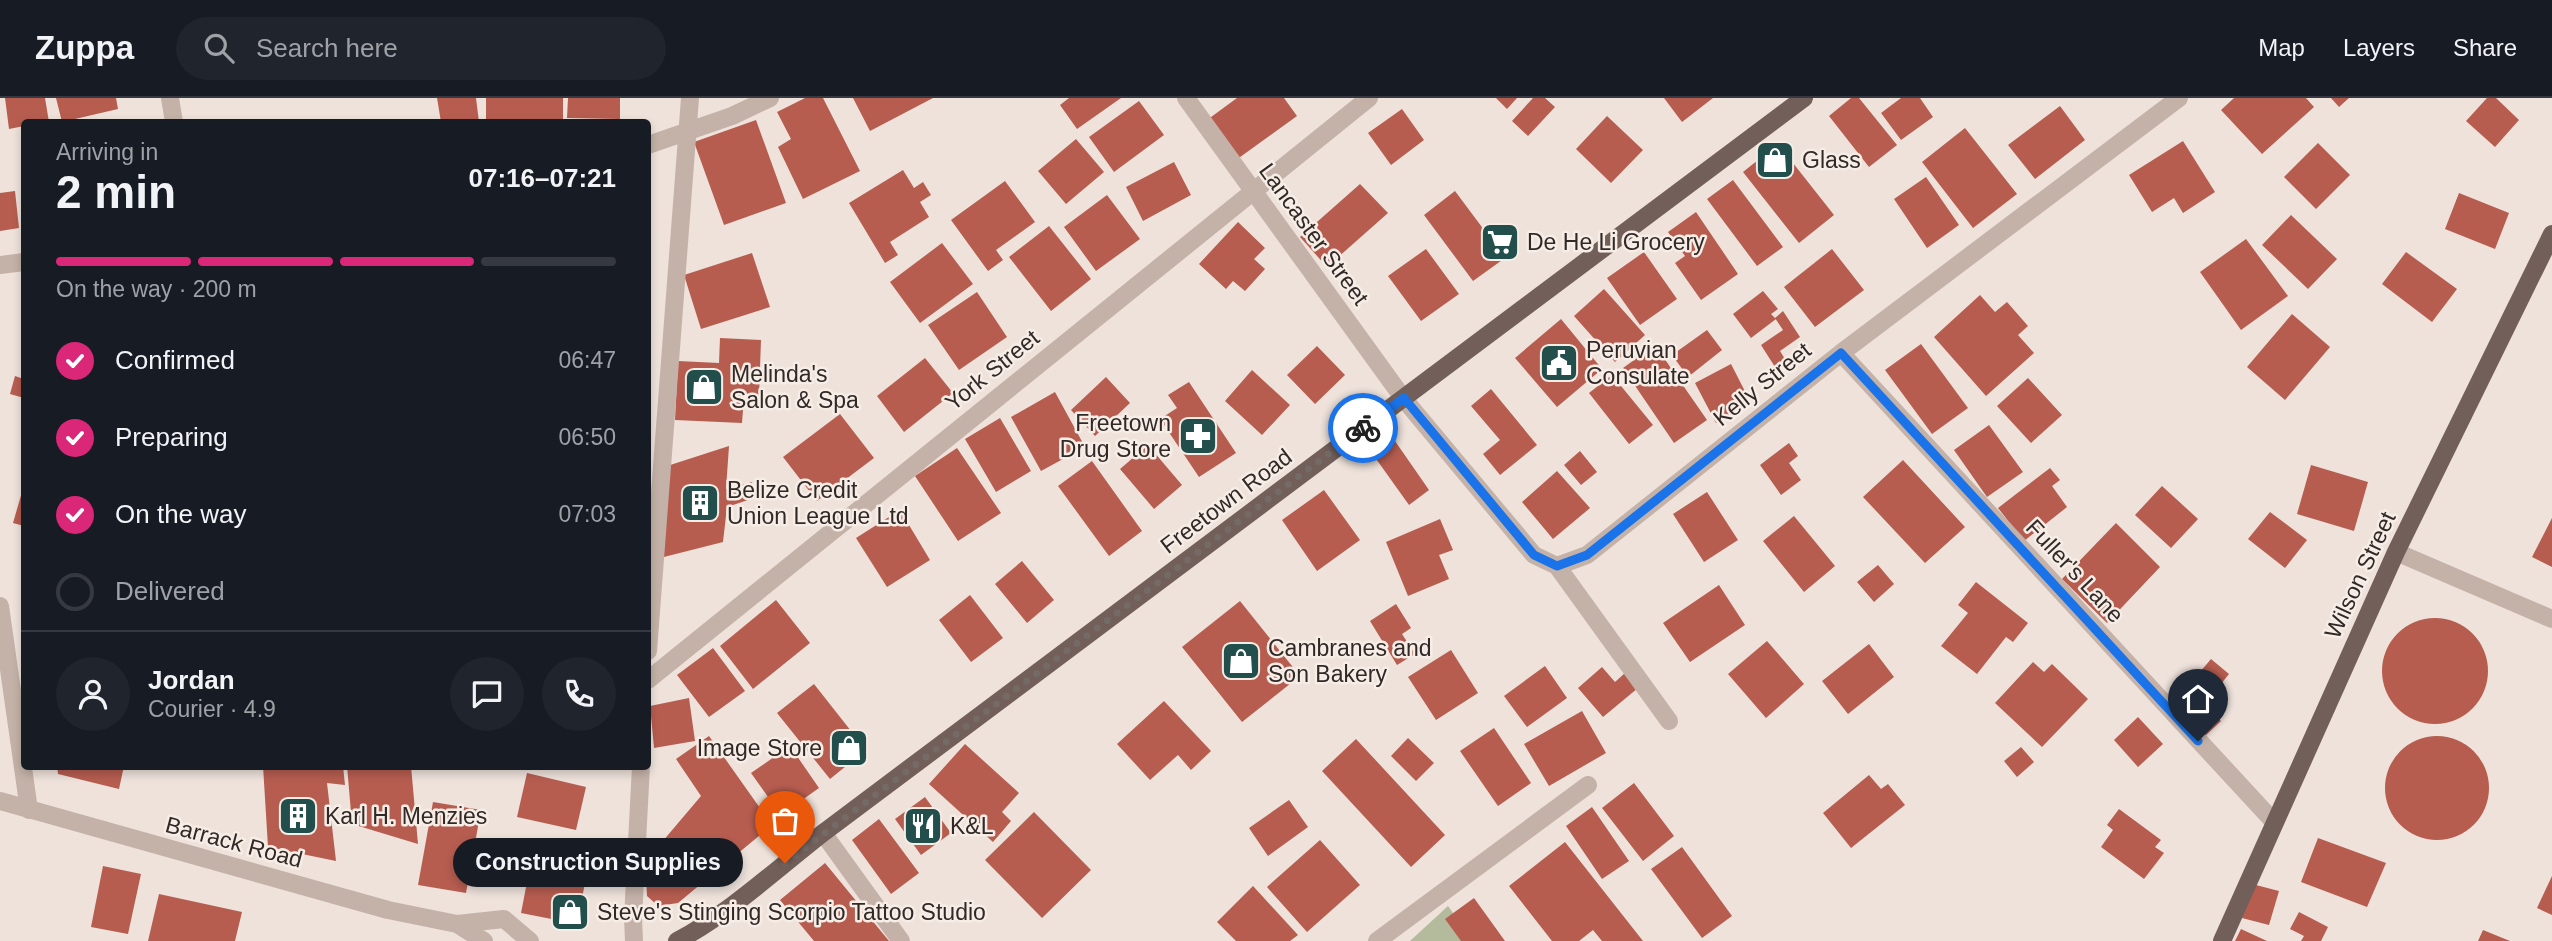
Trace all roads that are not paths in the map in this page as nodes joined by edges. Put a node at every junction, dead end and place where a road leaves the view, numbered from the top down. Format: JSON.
{"nodes":[{"id":1,"x":170,"y":98,"type":"edge"},
{"id":2,"x":690,"y":98,"type":"edge"},
{"id":3,"x":770,"y":98,"type":"edge"},
{"id":4,"x":1186,"y":98,"type":"edge"},
{"id":5,"x":1369,"y":98,"type":"edge"},
{"id":6,"x":1804,"y":98,"type":"edge"},
{"id":7,"x":2179,"y":98,"type":"edge"},
{"id":8,"x":174,"y":119,"type":"edge"},
{"id":9,"x":688,"y":132,"type":"junction"},
{"id":10,"x":651,"y":144,"type":"edge"},
{"id":11,"x":1252,"y":191,"type":"junction"},
{"id":12,"x":2552,"y":234,"type":"edge"},
{"id":13,"x":21,"y":262,"type":"edge"},
{"id":14,"x":0,"y":265,"type":"edge"},
{"id":15,"x":1841,"y":353,"type":"junction"},
{"id":16,"x":1404,"y":398,"type":"junction"},
{"id":17,"x":2396,"y":552,"type":"junction"},
{"id":18,"x":1557,"y":566,"type":"junction"},
{"id":19,"x":0,"y":606,"type":"edge"},
{"id":20,"x":651,"y":612,"type":"edge"},
{"id":21,"x":2552,"y":619,"type":"edge"},
{"id":22,"x":651,"y":678,"type":"edge"},
{"id":23,"x":1669,"y":721,"type":"dead end"},
{"id":24,"x":21,"y":754,"type":"edge"},
{"id":25,"x":23,"y":770,"type":"edge"},
{"id":26,"x":641,"y":770,"type":"edge"},
{"id":27,"x":1588,"y":785,"type":"dead end"},
{"id":28,"x":0,"y":801,"type":"edge"},
{"id":29,"x":29,"y":810,"type":"junction"},
{"id":30,"x":2273,"y":822,"type":"junction"},
{"id":31,"x":823,"y":833,"type":"junction"},
{"id":32,"x":457,"y":924,"type":"junction"},
{"id":33,"x":484,"y":941,"type":"edge"},
{"id":34,"x":530,"y":941,"type":"edge"},
{"id":35,"x":634,"y":941,"type":"edge"},
{"id":36,"x":677,"y":941,"type":"edge"},
{"id":37,"x":901,"y":941,"type":"edge"},
{"id":38,"x":1377,"y":941,"type":"edge"},
{"id":39,"x":2222,"y":941,"type":"edge"}],
"edges":[{"from":1,"to":8,"type":"street"},
{"from":2,"to":9,"type":"street"},
{"from":3,"to":9,"type":"street"},
{"from":4,"to":11,"type":"street","name":"Lancaster Street"},
{"from":5,"to":11,"type":"street","name":"York Street"},
{"from":6,"to":16,"type":"main road","name":"Freetown Road"},
{"from":7,"to":15,"type":"street","name":"Kelly Street"},
{"from":9,"to":10,"type":"street"},
{"from":9,"to":20,"type":"street"},
{"from":11,"to":16,"type":"street","name":"Lancaster Street"},
{"from":11,"to":22,"type":"street","name":"York Street"},
{"from":12,"to":17,"type":"main road","name":"Wilson Street"},
{"from":13,"to":14,"type":"street"},
{"from":15,"to":18,"type":"street","name":"Kelly Street"},
{"from":15,"to":30,"type":"street","name":"Fuller's Lane"},
{"from":16,"to":18,"type":"street"},
{"from":16,"to":31,"type":"main road","name":"Freetown Road"},
{"from":17,"to":21,"type":"street"},
{"from":17,"to":30,"type":"main road","name":"Wilson Street"},
{"from":18,"to":23,"type":"street"},
{"from":19,"to":24,"type":"street"},
{"from":25,"to":29,"type":"street"},
{"from":26,"to":35,"type":"street"},
{"from":27,"to":38,"type":"street"},
{"from":28,"to":29,"type":"street","name":"Barrack Road"},
{"from":29,"to":32,"type":"street","name":"Barrack Road"},
{"from":30,"to":39,"type":"main road","name":"Wilson Street"},
{"from":31,"to":36,"type":"main road","name":"Freetown Road"},
{"from":31,"to":37,"type":"street"},
{"from":32,"to":33,"type":"street","name":"Barrack Road"},
{"from":32,"to":34,"type":"street","name":"Barrack Road"}]}
